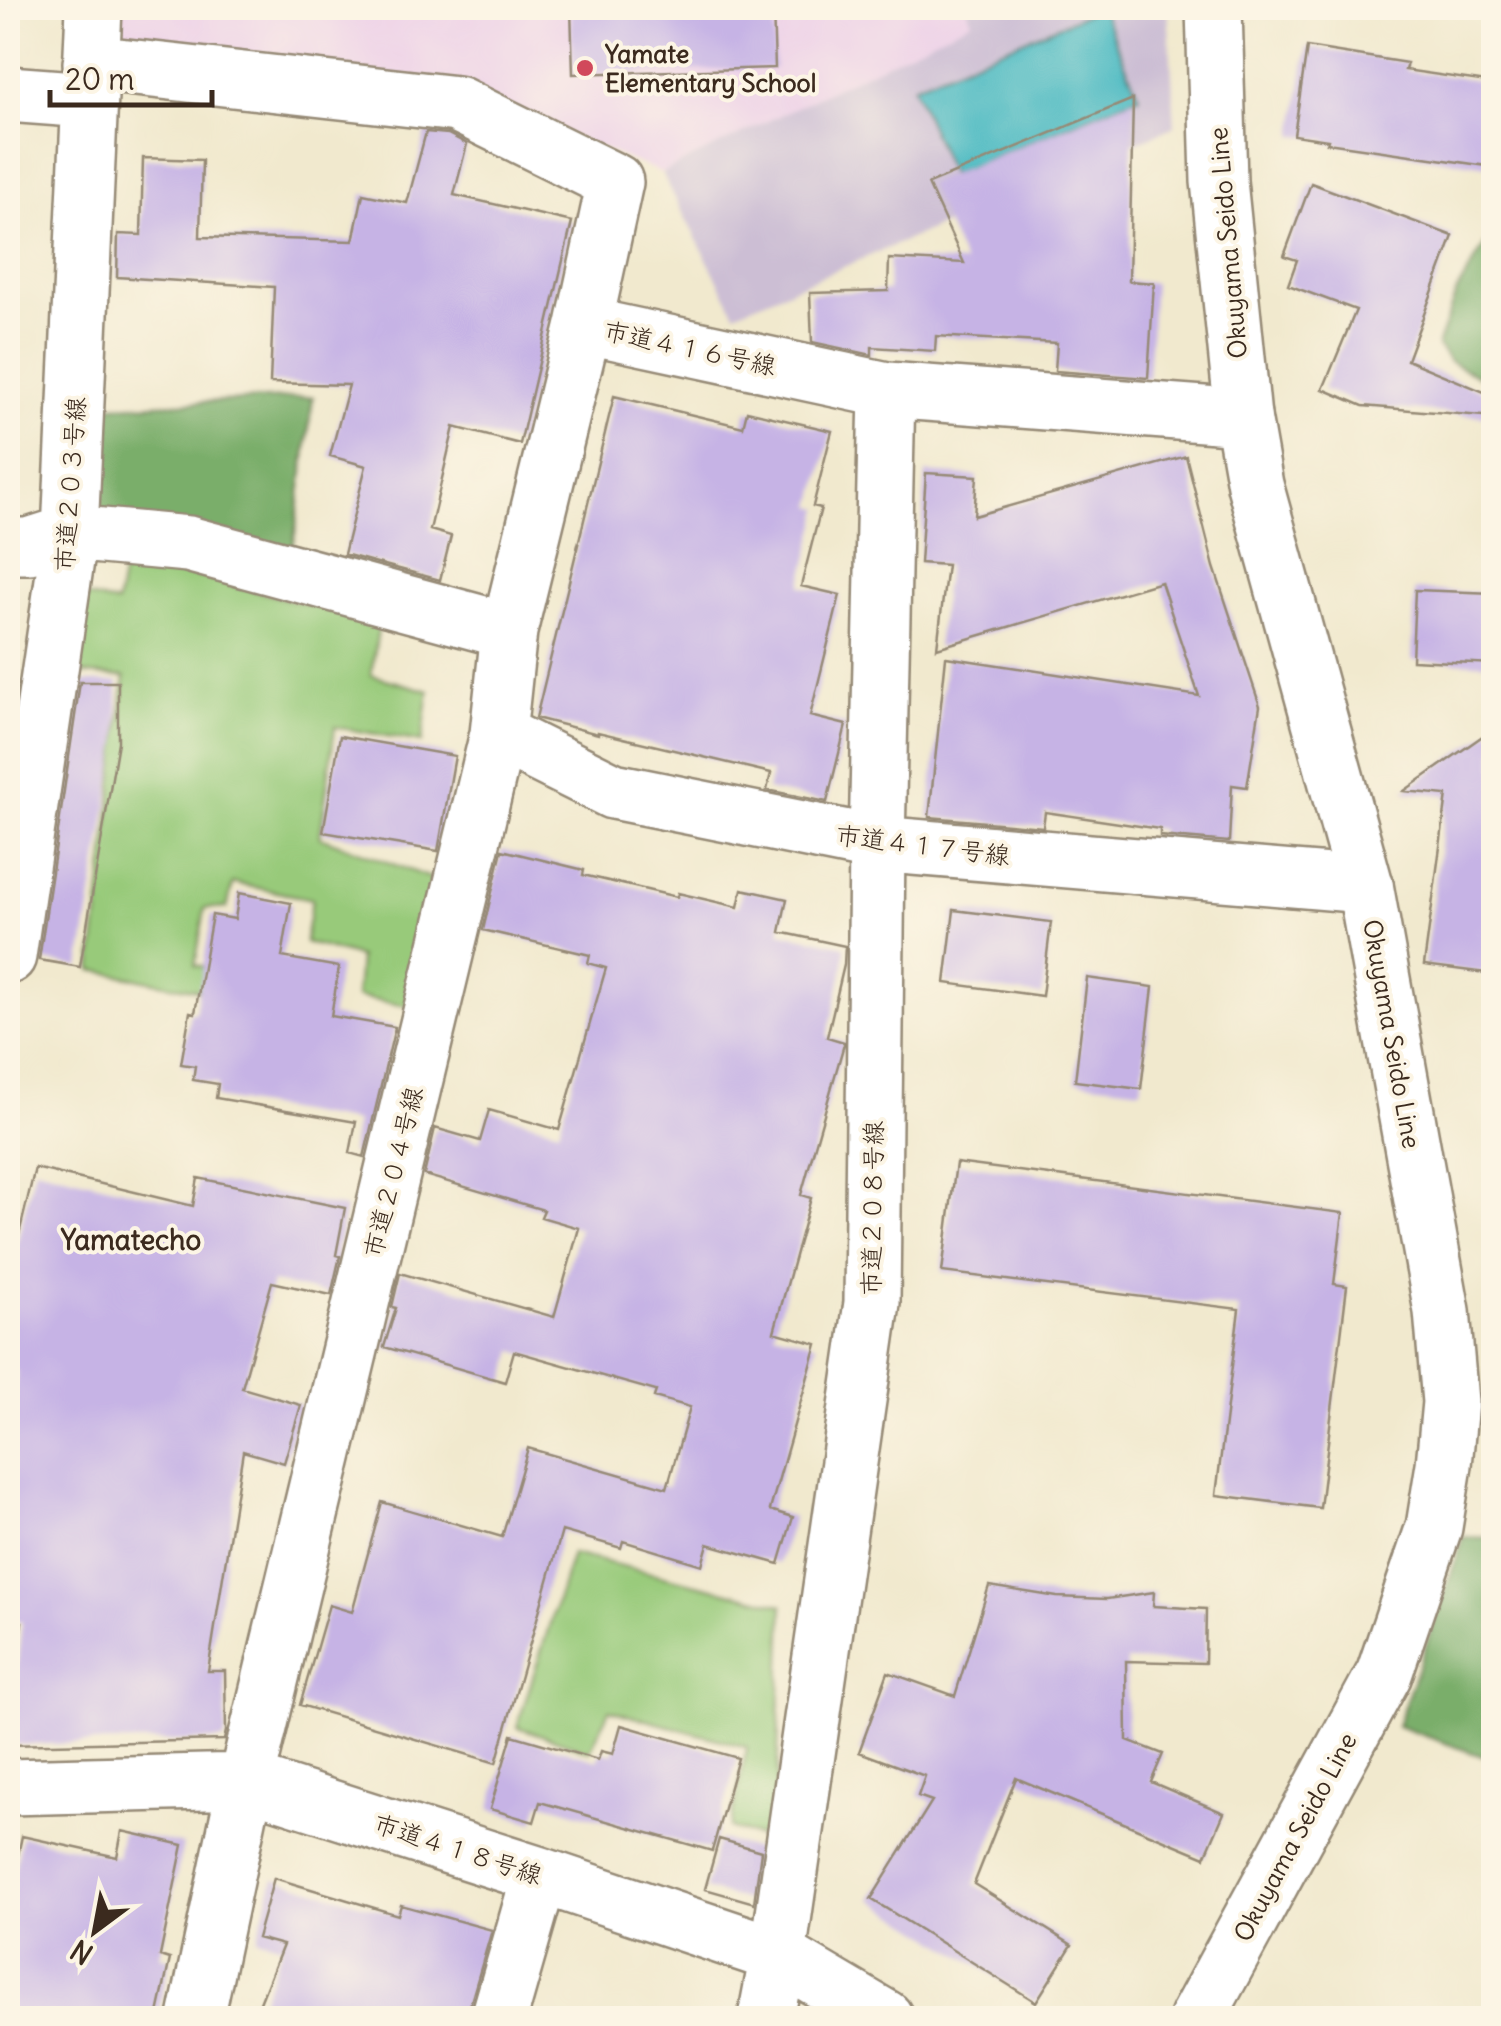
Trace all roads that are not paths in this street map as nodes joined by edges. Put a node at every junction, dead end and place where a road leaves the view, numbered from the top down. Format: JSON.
{"nodes":[{"id":1,"x":94,"y":8,"type":"edge"},
{"id":2,"x":1214,"y":8,"type":"edge"},
{"id":3,"x":90,"y":82,"type":"junction"},
{"id":4,"x":8,"y":94,"type":"edge"},
{"id":5,"x":584,"y":325,"type":"junction"},
{"id":6,"x":886,"y":390,"type":"junction"},
{"id":7,"x":1243,"y":416,"type":"junction"},
{"id":8,"x":70,"y":534,"type":"junction"},
{"id":9,"x":8,"y":546,"type":"edge"},
{"id":10,"x":508,"y":631,"type":"junction"},
{"id":11,"x":498,"y":734,"type":"junction"},
{"id":12,"x":876,"y":844,"type":"junction"},
{"id":13,"x":1365,"y":885,"type":"junction"},
{"id":14,"x":8,"y":956,"type":"edge"},
{"id":15,"x":246,"y":1782,"type":"junction"},
{"id":16,"x":8,"y":1787,"type":"edge"},
{"id":17,"x":540,"y":1875,"type":"junction"},
{"id":18,"x":778,"y":1956,"type":"junction"},
{"id":19,"x":196,"y":2018,"type":"edge"},
{"id":20,"x":499,"y":2018,"type":"edge"},
{"id":21,"x":766,"y":2018,"type":"edge"},
{"id":22,"x":885,"y":2018,"type":"edge"},
{"id":23,"x":1198,"y":2018,"type":"edge"}],
"edges":[{"from":1,"to":3,"type":"street","name":"市道２０３号線"},
{"from":2,"to":7,"type":"street","name":"Okuyama Seido Line"},
{"from":3,"to":4,"type":"street","name":"市道４１６号線"},
{"from":3,"to":5,"type":"street","name":"市道４１６号線"},
{"from":3,"to":8,"type":"street","name":"市道２０３号線"},
{"from":5,"to":6,"type":"street","name":"市道４１６号線"},
{"from":5,"to":10,"type":"street","name":"市道２０４号線"},
{"from":6,"to":7,"type":"street","name":"市道４１６号線"},
{"from":6,"to":12,"type":"street","name":"市道２０８号線"},
{"from":7,"to":13,"type":"street","name":"Okuyama Seido Line"},
{"from":8,"to":9,"type":"street"},
{"from":8,"to":10,"type":"street"},
{"from":8,"to":14,"type":"street","name":"市道２０３号線"},
{"from":10,"to":11,"type":"street","name":"市道２０４号線"},
{"from":11,"to":12,"type":"street","name":"市道４１７号線"},
{"from":11,"to":15,"type":"street","name":"市道２０４号線"},
{"from":12,"to":13,"type":"street","name":"市道４１７号線"},
{"from":12,"to":18,"type":"street","name":"市道２０８号線"},
{"from":13,"to":23,"type":"street","name":"Okuyama Seido Line"},
{"from":15,"to":16,"type":"street","name":"市道４１８号線"},
{"from":15,"to":17,"type":"street","name":"市道４１８号線"},
{"from":15,"to":19,"type":"street","name":"市道２０４号線"},
{"from":17,"to":18,"type":"street","name":"市道４１８号線"},
{"from":17,"to":20,"type":"street"},
{"from":18,"to":21,"type":"street","name":"市道２０８号線"},
{"from":18,"to":22,"type":"street","name":"市道４１８号線"}]}
